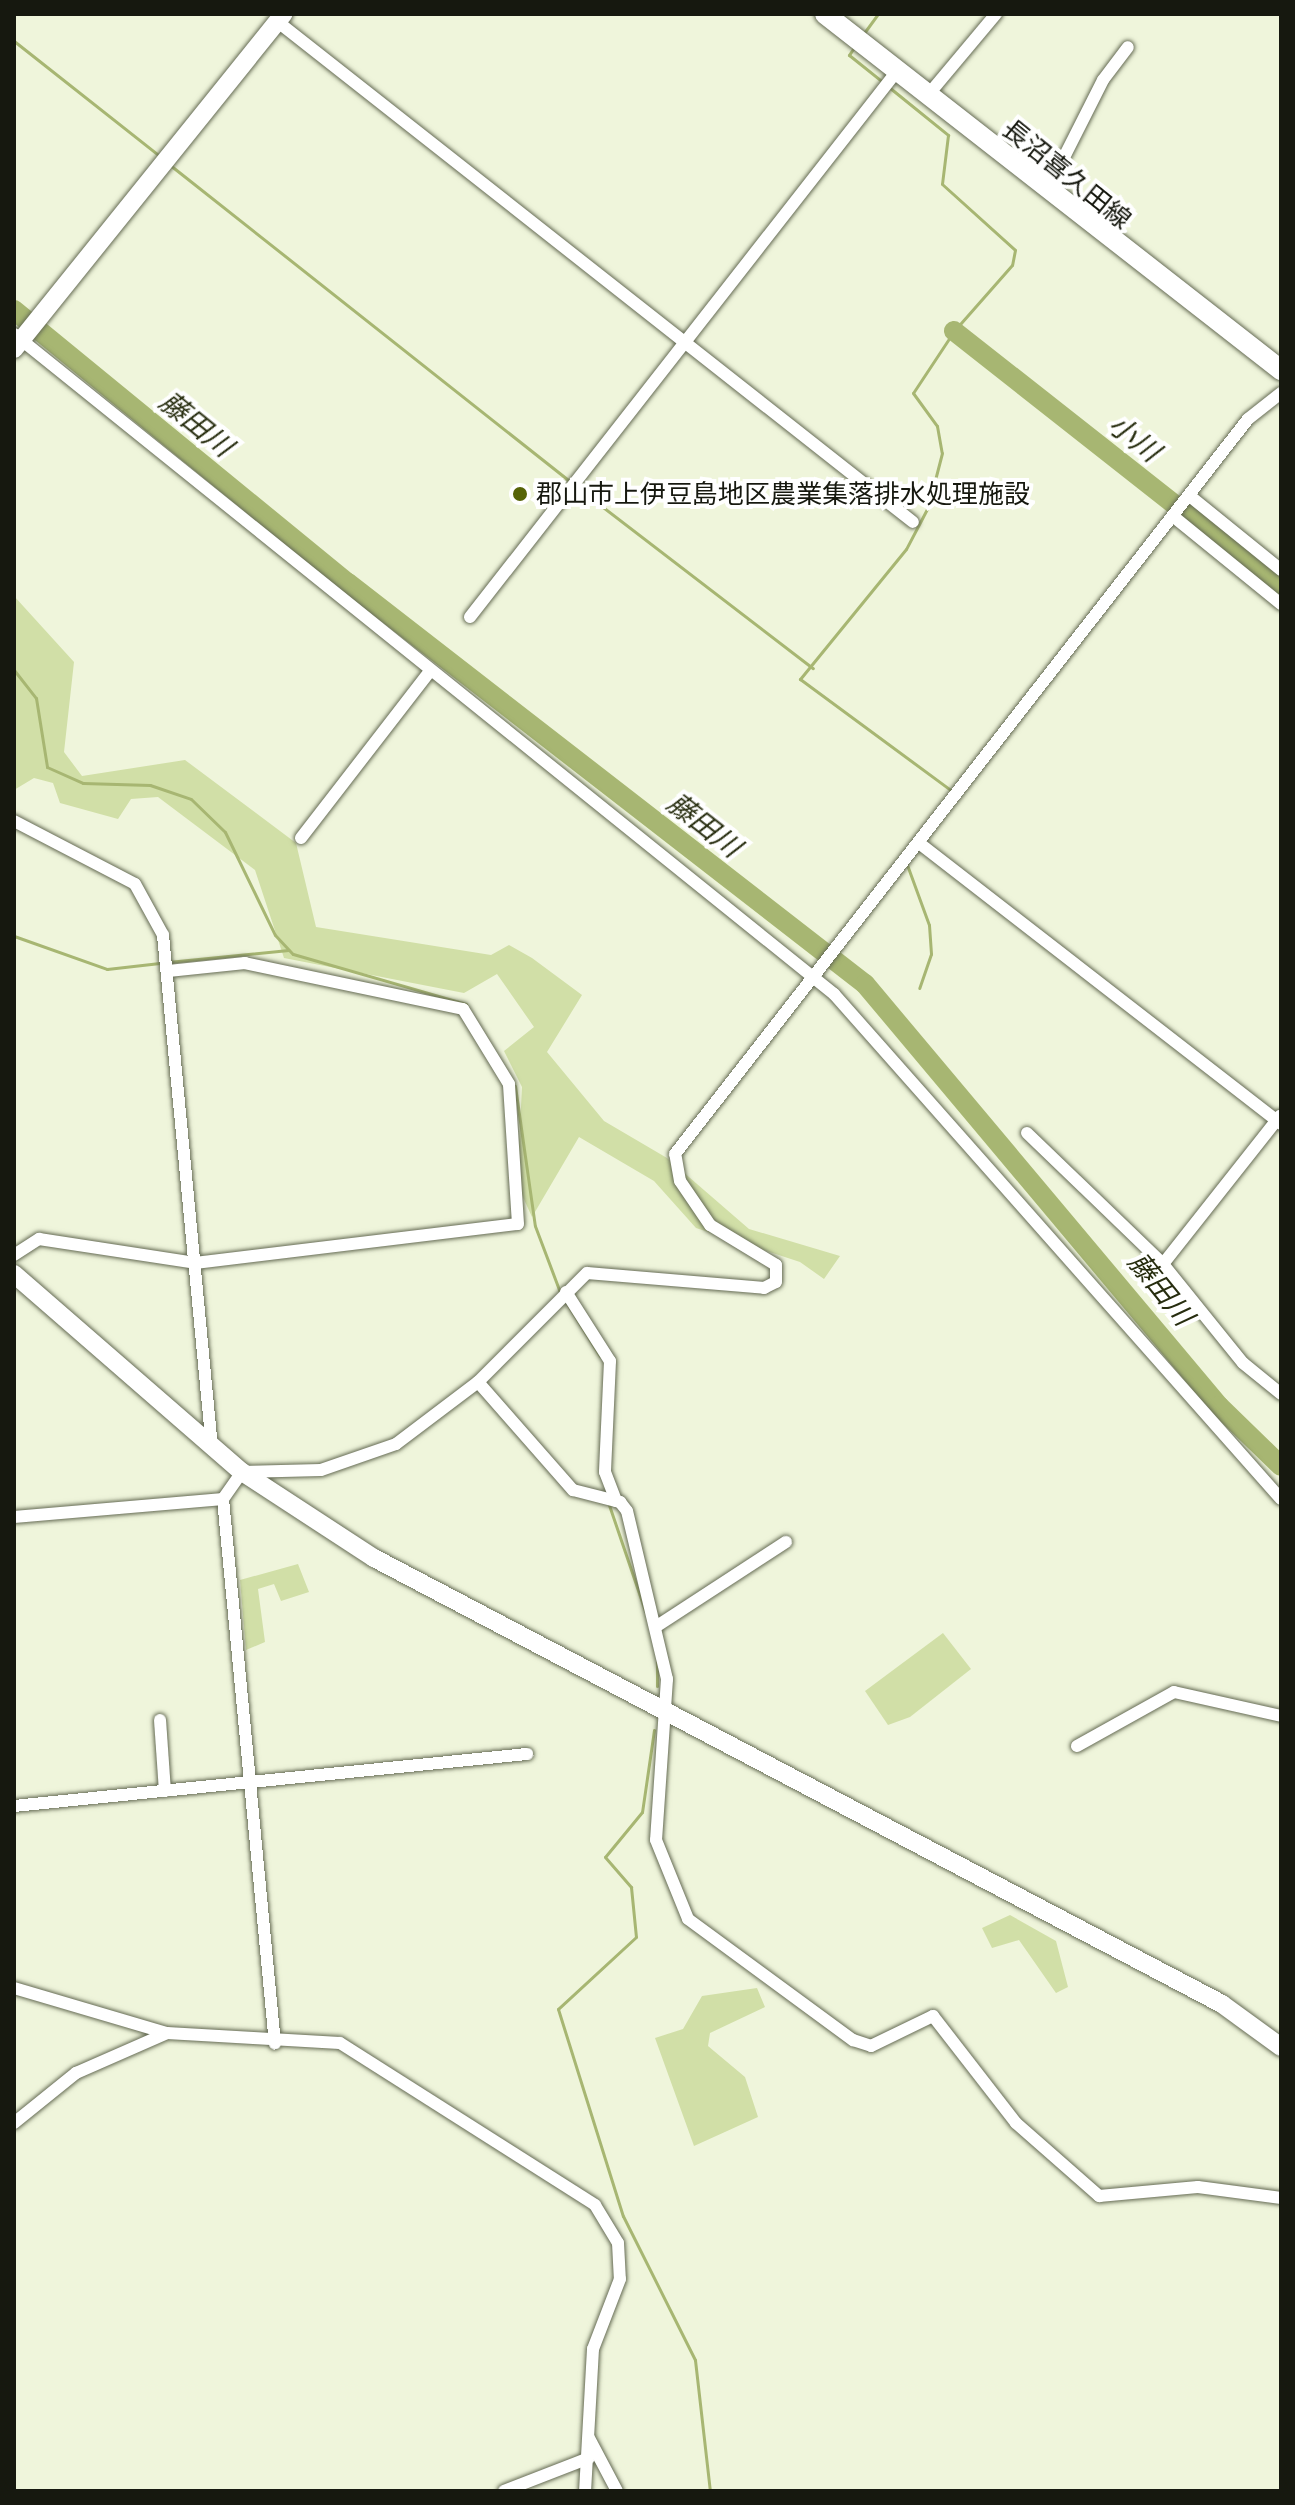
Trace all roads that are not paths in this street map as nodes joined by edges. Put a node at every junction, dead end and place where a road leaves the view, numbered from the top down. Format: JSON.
{"nodes":[{"id":1,"x":825,"y":14,"type":"edge"},
{"id":2,"x":996,"y":14,"type":"edge"},
{"id":3,"x":280,"y":18,"type":"edge"},
{"id":4,"x":1128,"y":47,"type":"dead end"},
{"id":5,"x":897,"y":71,"type":"junction"},
{"id":6,"x":928,"y":95,"type":"junction"},
{"id":7,"x":1047,"y":191,"type":"junction"},
{"id":8,"x":16,"y":341,"type":"edge"},
{"id":9,"x":686,"y":343,"type":"junction"},
{"id":10,"x":1281,"y":370,"type":"edge"},
{"id":11,"x":1281,"y":393,"type":"edge"},
{"id":12,"x":1191,"y":497,"type":"junction"},
{"id":13,"x":1174,"y":517,"type":"junction"},
{"id":14,"x":913,"y":522,"type":"dead end"},
{"id":15,"x":1281,"y":570,"type":"edge"},
{"id":16,"x":1281,"y":604,"type":"edge"},
{"id":17,"x":470,"y":617,"type":"dead end"},
{"id":18,"x":431,"y":670,"type":"junction"},
{"id":19,"x":14,"y":821,"type":"edge"},
{"id":20,"x":301,"y":838,"type":"dead end"},
{"id":21,"x":919,"y":843,"type":"junction"},
{"id":22,"x":168,"y":971,"type":"junction"},
{"id":23,"x":812,"y":978,"type":"junction"},
{"id":24,"x":1279,"y":1119,"type":"edge"},
{"id":25,"x":1027,"y":1133,"type":"dead end"},
{"id":26,"x":14,"y":1255,"type":"edge"},
{"id":27,"x":195,"y":1263,"type":"junction"},
{"id":28,"x":1163,"y":1264,"type":"junction"},
{"id":29,"x":14,"y":1274,"type":"edge"},
{"id":30,"x":566,"y":1292,"type":"junction"},
{"id":31,"x":478,"y":1382,"type":"junction"},
{"id":32,"x":1281,"y":1394,"type":"edge"},
{"id":33,"x":212,"y":1448,"type":"junction"},
{"id":34,"x":242,"y":1472,"type":"junction"},
{"id":35,"x":223,"y":1499,"type":"junction"},
{"id":36,"x":1281,"y":1499,"type":"edge"},
{"id":37,"x":616,"y":1501,"type":"junction"},
{"id":38,"x":14,"y":1517,"type":"edge"},
{"id":39,"x":786,"y":1542,"type":"dead end"},
{"id":40,"x":657,"y":1626,"type":"junction"},
{"id":41,"x":667,"y":1711,"type":"junction"},
{"id":42,"x":1281,"y":1716,"type":"edge"},
{"id":43,"x":160,"y":1720,"type":"dead end"},
{"id":44,"x":1077,"y":1746,"type":"dead end"},
{"id":45,"x":527,"y":1754,"type":"dead end"},
{"id":46,"x":255,"y":1783,"type":"junction"},
{"id":47,"x":165,"y":1791,"type":"junction"},
{"id":48,"x":14,"y":1806,"type":"edge"},
{"id":49,"x":14,"y":1988,"type":"edge"},
{"id":50,"x":167,"y":2033,"type":"junction"},
{"id":51,"x":275,"y":2044,"type":"junction"},
{"id":52,"x":1281,"y":2047,"type":"edge"},
{"id":53,"x":14,"y":2123,"type":"edge"},
{"id":54,"x":1281,"y":2198,"type":"edge"},
{"id":55,"x":586,"y":2433,"type":"junction"},
{"id":56,"x":589,"y":2458,"type":"junction"},
{"id":57,"x":504,"y":2491,"type":"edge"},
{"id":58,"x":585,"y":2491,"type":"edge"},
{"id":59,"x":617,"y":2491,"type":"edge"}],
"edges":[{"from":1,"to":5,"type":"main road","name":"長沼喜久田線"},
{"from":2,"to":6,"type":"street"},
{"from":3,"to":8,"type":"street"},
{"from":3,"to":9,"type":"street"},
{"from":4,"to":7,"type":"street"},
{"from":5,"to":6,"type":"main road","name":"長沼喜久田線"},
{"from":5,"to":9,"type":"street"},
{"from":6,"to":7,"type":"main road","name":"長沼喜久田線"},
{"from":7,"to":10,"type":"main road","name":"長沼喜久田線"},
{"from":8,"to":18,"type":"street"},
{"from":9,"to":14,"type":"street"},
{"from":9,"to":17,"type":"street"},
{"from":11,"to":12,"type":"street"},
{"from":12,"to":13,"type":"street"},
{"from":12,"to":15,"type":"street"},
{"from":13,"to":16,"type":"street"},
{"from":13,"to":21,"type":"street"},
{"from":18,"to":20,"type":"street"},
{"from":18,"to":23,"type":"street"},
{"from":19,"to":22,"type":"street"},
{"from":21,"to":23,"type":"street"},
{"from":21,"to":24,"type":"street"},
{"from":22,"to":27,"type":"street"},
{"from":22,"to":27,"type":"street"},
{"from":23,"to":30,"type":"street"},
{"from":23,"to":36,"type":"street"},
{"from":24,"to":28,"type":"street"},
{"from":25,"to":28,"type":"street"},
{"from":26,"to":27,"type":"street"},
{"from":27,"to":33,"type":"street"},
{"from":28,"to":32,"type":"street"},
{"from":29,"to":33,"type":"street"},
{"from":30,"to":31,"type":"street"},
{"from":30,"to":37,"type":"street"},
{"from":31,"to":34,"type":"street"},
{"from":31,"to":37,"type":"street"},
{"from":33,"to":34,"type":"street"},
{"from":34,"to":35,"type":"street"},
{"from":34,"to":41,"type":"street"},
{"from":35,"to":38,"type":"street"},
{"from":35,"to":46,"type":"street"},
{"from":37,"to":40,"type":"street"},
{"from":39,"to":40,"type":"street"},
{"from":40,"to":41,"type":"street"},
{"from":41,"to":52,"type":"street"},
{"from":41,"to":54,"type":"street"},
{"from":42,"to":44,"type":"street"},
{"from":43,"to":47,"type":"street"},
{"from":45,"to":46,"type":"street"},
{"from":46,"to":47,"type":"street"},
{"from":46,"to":51,"type":"street"},
{"from":47,"to":48,"type":"street"},
{"from":49,"to":50,"type":"street"},
{"from":50,"to":51,"type":"street"},
{"from":50,"to":53,"type":"street"},
{"from":51,"to":55,"type":"street"},
{"from":55,"to":56,"type":"street"},
{"from":55,"to":59,"type":"street"},
{"from":56,"to":57,"type":"street"},
{"from":56,"to":58,"type":"street"}]}
